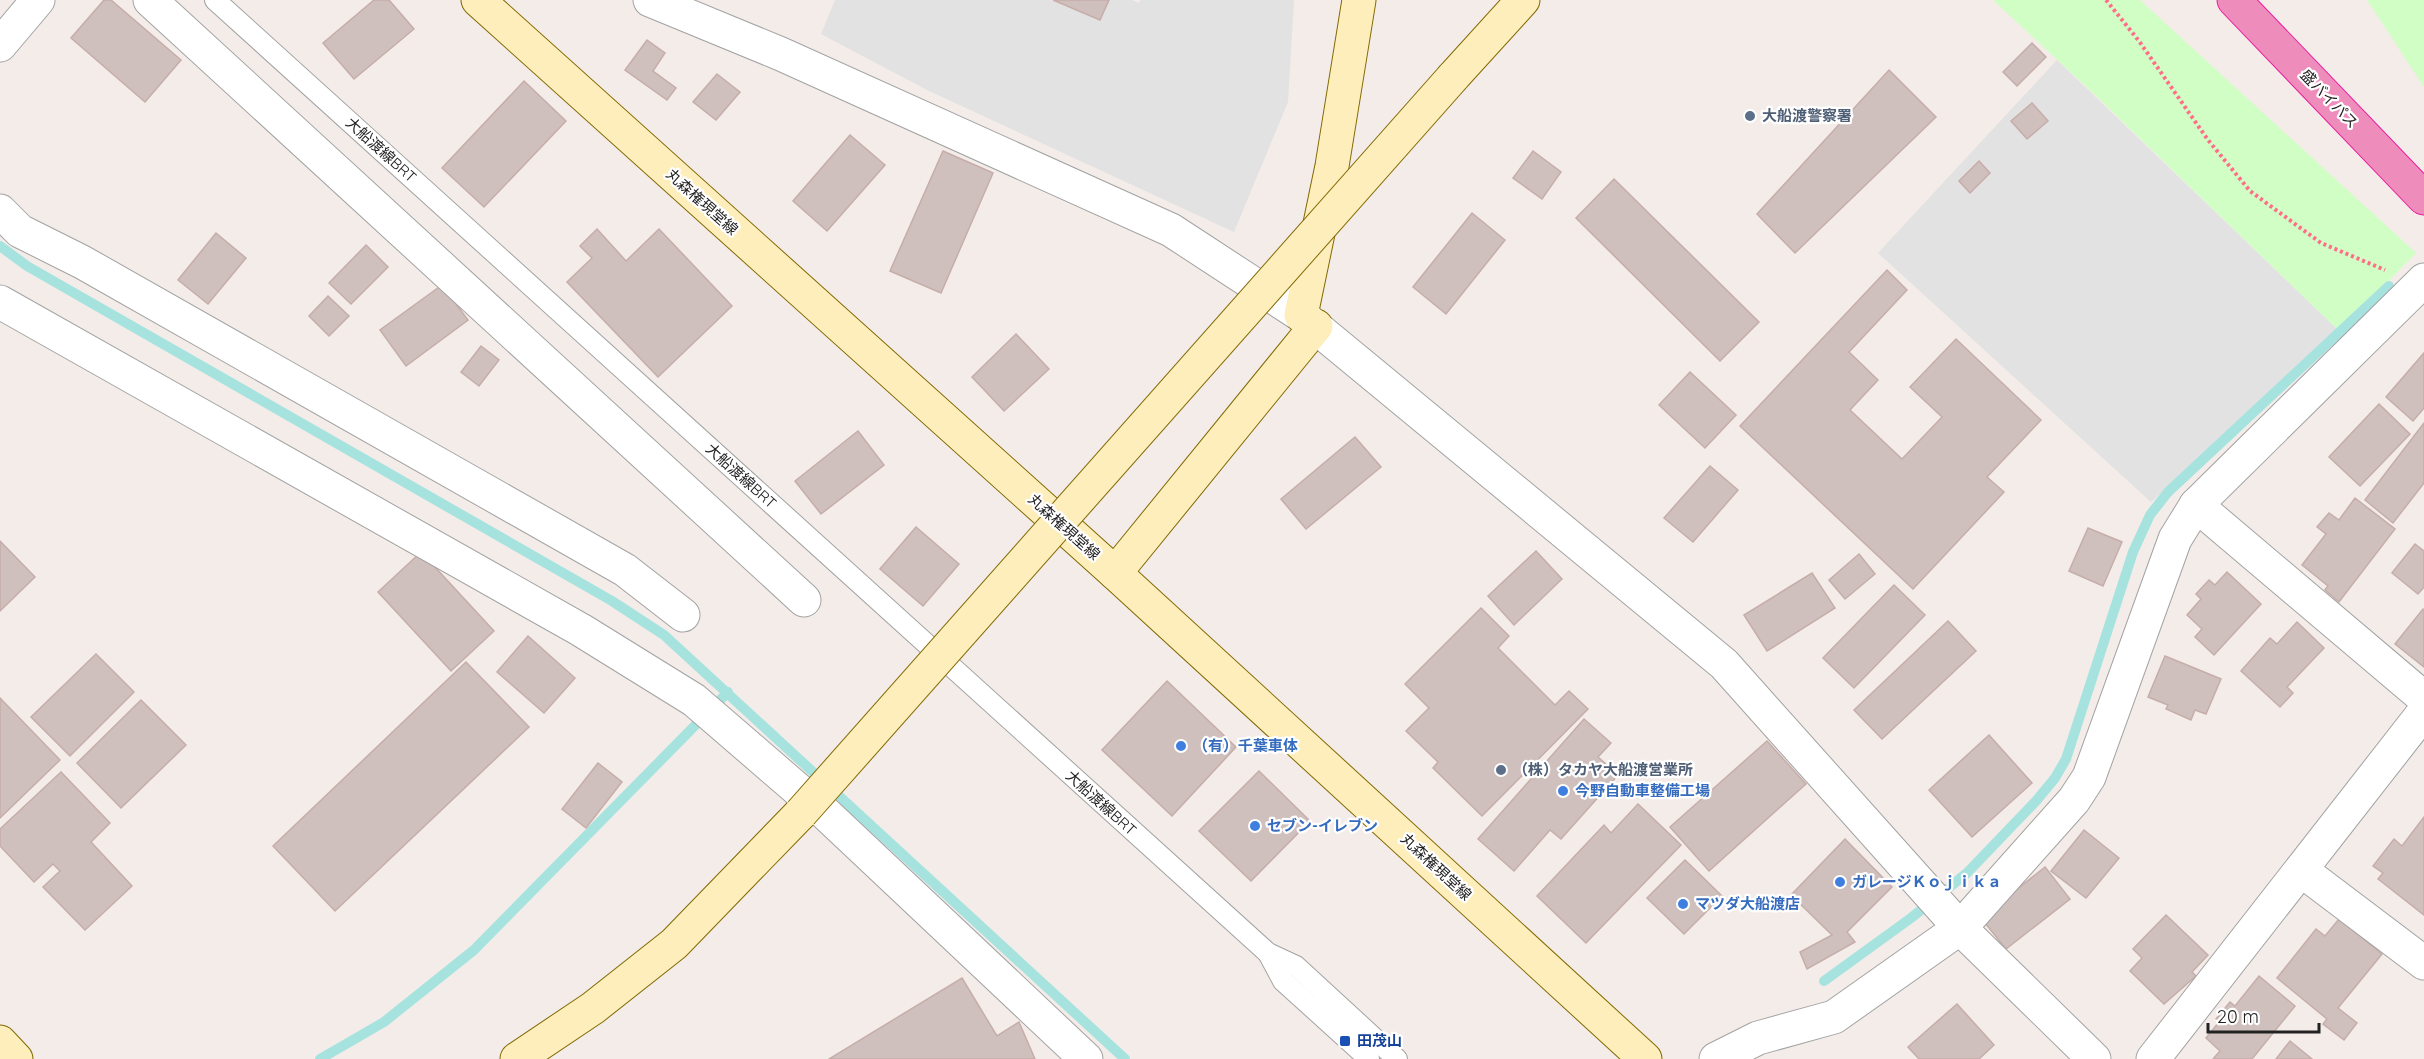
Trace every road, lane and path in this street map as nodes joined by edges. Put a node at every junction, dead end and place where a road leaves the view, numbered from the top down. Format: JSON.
{"nodes":[{"id":1,"x":38,"y":0,"type":"edge"},
{"id":2,"x":150,"y":0,"type":"edge"},
{"id":3,"x":215,"y":0,"type":"edge"},
{"id":4,"x":478,"y":0,"type":"edge"},
{"id":5,"x":650,"y":0,"type":"edge"},
{"id":6,"x":1359,"y":0,"type":"edge"},
{"id":7,"x":1523,"y":0,"type":"edge"},
{"id":8,"x":2106,"y":0,"type":"edge"},
{"id":9,"x":2234,"y":0,"type":"edge"},
{"id":10,"x":0,"y":45,"type":"edge"},
{"id":11,"x":2424,"y":198,"type":"edge"},
{"id":12,"x":0,"y":211,"type":"edge"},
{"id":13,"x":2422,"y":282,"type":"edge"},
{"id":14,"x":0,"y":302,"type":"edge"},
{"id":15,"x":1308,"y":320,"type":"junction"},
{"id":16,"x":2196,"y":505,"type":"junction"},
{"id":17,"x":1115,"y":573,"type":"junction"},
{"id":18,"x":804,"y":600,"type":"dead end"},
{"id":19,"x":683,"y":615,"type":"dead end"},
{"id":20,"x":2424,"y":698,"type":"edge"},
{"id":21,"x":2424,"y":712,"type":"edge"},
{"id":22,"x":2301,"y":870,"type":"junction"},
{"id":23,"x":1943,"y":909,"type":"junction"},
{"id":24,"x":1268,"y":953,"type":"junction"},
{"id":25,"x":2424,"y":963,"type":"edge"},
{"id":26,"x":0,"y":1042,"type":"edge"},
{"id":27,"x":16,"y":1059,"type":"edge"},
{"id":28,"x":517,"y":1059,"type":"edge"},
{"id":29,"x":1086,"y":1059,"type":"edge"},
{"id":30,"x":1369,"y":1059,"type":"edge"},
{"id":31,"x":1397,"y":1059,"type":"edge"},
{"id":32,"x":1645,"y":1059,"type":"edge"},
{"id":33,"x":1716,"y":1059,"type":"edge"},
{"id":34,"x":2094,"y":1059,"type":"edge"},
{"id":35,"x":2152,"y":1059,"type":"edge"}],
"edges":[{"from":1,"to":10,"type":"street"},
{"from":2,"to":18,"type":"street"},
{"from":3,"to":24,"type":"lane","name":"大船渡線BRT"},
{"from":4,"to":17,"type":"street","name":"丸森権現堂線"},
{"from":5,"to":15,"type":"street"},
{"from":6,"to":15,"type":"street"},
{"from":7,"to":28,"type":"street","bridge":true},
{"from":8,"to":13,"type":"path"},
{"from":9,"to":11,"type":"highway","name":"盛バイパス"},
{"from":12,"to":19,"type":"street"},
{"from":13,"to":16,"type":"street"},
{"from":14,"to":29,"type":"street"},
{"from":15,"to":17,"type":"street"},
{"from":15,"to":23,"type":"street"},
{"from":16,"to":20,"type":"street"},
{"from":16,"to":23,"type":"street"},
{"from":17,"to":32,"type":"street","name":"丸森権現堂線"},
{"from":21,"to":22,"type":"street"},
{"from":22,"to":25,"type":"street"},
{"from":22,"to":35,"type":"street"},
{"from":23,"to":33,"type":"street"},
{"from":23,"to":34,"type":"street"},
{"from":24,"to":30,"type":"lane","name":"大船渡線BRT"},
{"from":24,"to":31,"type":"lane","name":"大船渡線BRT"},
{"from":26,"to":27,"type":"street"}]}
